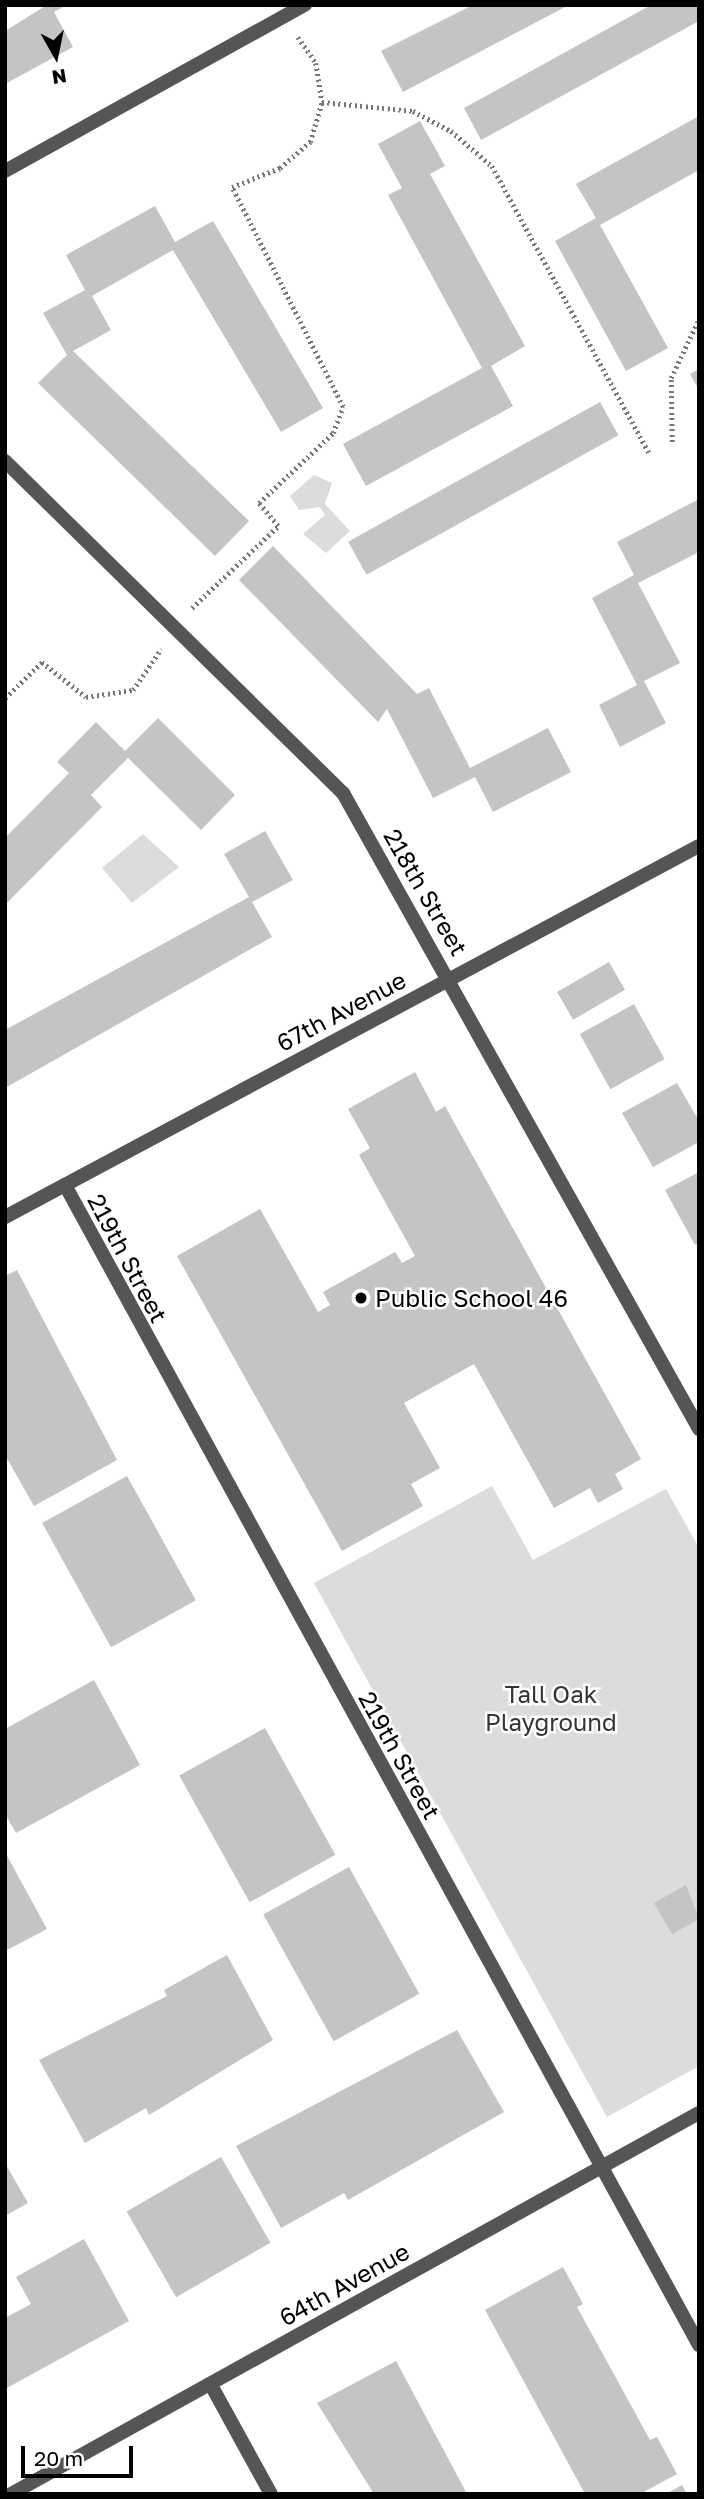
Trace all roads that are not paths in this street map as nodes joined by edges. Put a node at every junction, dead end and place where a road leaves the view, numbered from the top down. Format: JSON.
{"nodes":[{"id":1,"x":305,"y":5,"type":"edge"},
{"id":2,"x":5,"y":171,"type":"edge"},
{"id":3,"x":5,"y":461,"type":"edge"},
{"id":4,"x":699,"y":846,"type":"edge"},
{"id":5,"x":450,"y":979,"type":"junction"},
{"id":6,"x":65,"y":1185,"type":"junction"},
{"id":7,"x":5,"y":1217,"type":"edge"},
{"id":8,"x":699,"y":1429,"type":"edge"},
{"id":9,"x":699,"y":2113,"type":"edge"},
{"id":10,"x":601,"y":2166,"type":"junction"},
{"id":11,"x":699,"y":2345,"type":"edge"},
{"id":12,"x":211,"y":2385,"type":"junction"},
{"id":13,"x":11,"y":2494,"type":"edge"},
{"id":14,"x":271,"y":2494,"type":"edge"}],
"edges":[{"from":1,"to":2,"type":"street"},
{"from":3,"to":5,"type":"street","name":"218th Street"},
{"from":4,"to":5,"type":"street","name":"67th Avenue"},
{"from":5,"to":6,"type":"street","name":"67th Avenue"},
{"from":5,"to":8,"type":"street","name":"218th Street"},
{"from":6,"to":7,"type":"street","name":"67th Avenue"},
{"from":6,"to":10,"type":"street","name":"219th Street"},
{"from":9,"to":10,"type":"street","name":"64th Avenue"},
{"from":10,"to":11,"type":"street","name":"219th Street"},
{"from":10,"to":12,"type":"street","name":"64th Avenue"},
{"from":12,"to":13,"type":"street","name":"64th Avenue"},
{"from":12,"to":14,"type":"street"}]}
